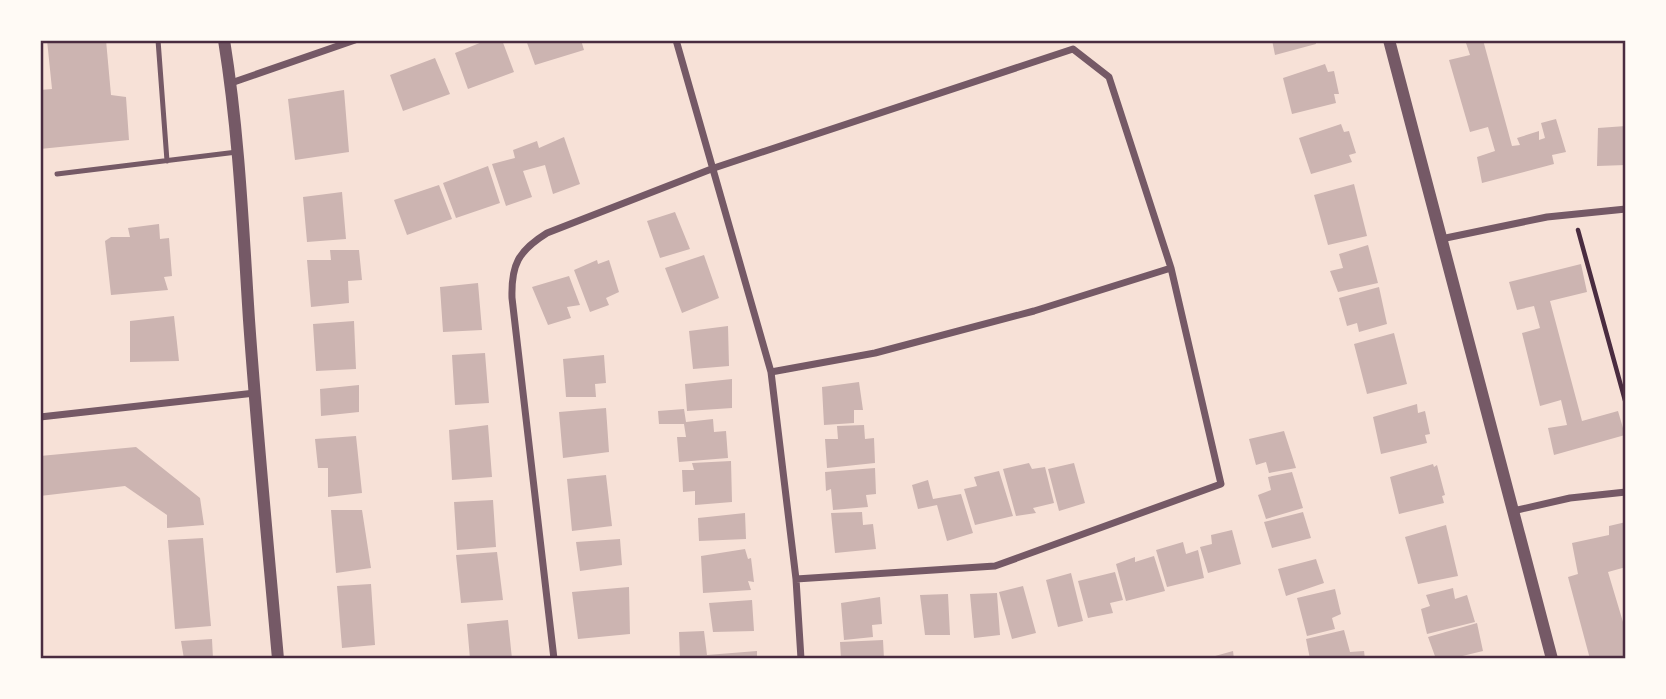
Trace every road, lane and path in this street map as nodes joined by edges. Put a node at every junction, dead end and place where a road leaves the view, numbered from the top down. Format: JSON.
{"nodes":[{"id":1,"x":158,"y":40,"type":"edge"},
{"id":2,"x":224,"y":40,"type":"edge"},
{"id":3,"x":355,"y":40,"type":"edge"},
{"id":4,"x":676,"y":40,"type":"edge"},
{"id":5,"x":1389,"y":40,"type":"edge"},
{"id":6,"x":231,"y":83,"type":"junction"},
{"id":7,"x":237,"y":152,"type":"junction"},
{"id":8,"x":167,"y":161,"type":"junction"},
{"id":9,"x":714,"y":168,"type":"junction"},
{"id":10,"x":57,"y":174,"type":"dead end"},
{"id":11,"x":1626,"y":209,"type":"edge"},
{"id":12,"x":1574,"y":213,"type":"junction"},
{"id":13,"x":1440,"y":239,"type":"junction"},
{"id":14,"x":1171,"y":268,"type":"junction"},
{"id":15,"x":771,"y":372,"type":"junction"},
{"id":16,"x":1623,"y":384,"type":"edge"},
{"id":17,"x":254,"y":393,"type":"junction"},
{"id":18,"x":1626,"y":404,"type":"edge"},
{"id":19,"x":40,"y":417,"type":"edge"},
{"id":20,"x":1626,"y":492,"type":"edge"},
{"id":21,"x":1513,"y":511,"type":"junction"},
{"id":22,"x":796,"y":579,"type":"junction"},
{"id":23,"x":278,"y":659,"type":"edge"},
{"id":24,"x":554,"y":659,"type":"edge"},
{"id":25,"x":801,"y":659,"type":"edge"},
{"id":26,"x":1552,"y":659,"type":"edge"}],
"edges":[{"from":1,"to":8,"type":"lane"},
{"from":2,"to":6,"type":"street"},
{"from":3,"to":6,"type":"street"},
{"from":4,"to":9,"type":"street"},
{"from":5,"to":13,"type":"street"},
{"from":6,"to":7,"type":"street"},
{"from":7,"to":8,"type":"lane"},
{"from":7,"to":17,"type":"street"},
{"from":8,"to":10,"type":"lane"},
{"from":9,"to":14,"type":"street"},
{"from":9,"to":15,"type":"street"},
{"from":9,"to":24,"type":"street"},
{"from":11,"to":12,"type":"street"},
{"from":12,"to":13,"type":"street"},
{"from":12,"to":16,"type":"path"},
{"from":13,"to":21,"type":"street"},
{"from":14,"to":15,"type":"street"},
{"from":14,"to":22,"type":"street"},
{"from":15,"to":22,"type":"street"},
{"from":16,"to":18,"type":"path"},
{"from":17,"to":19,"type":"street"},
{"from":17,"to":23,"type":"street"},
{"from":20,"to":21,"type":"street"},
{"from":21,"to":26,"type":"street"},
{"from":22,"to":25,"type":"street"}]}
